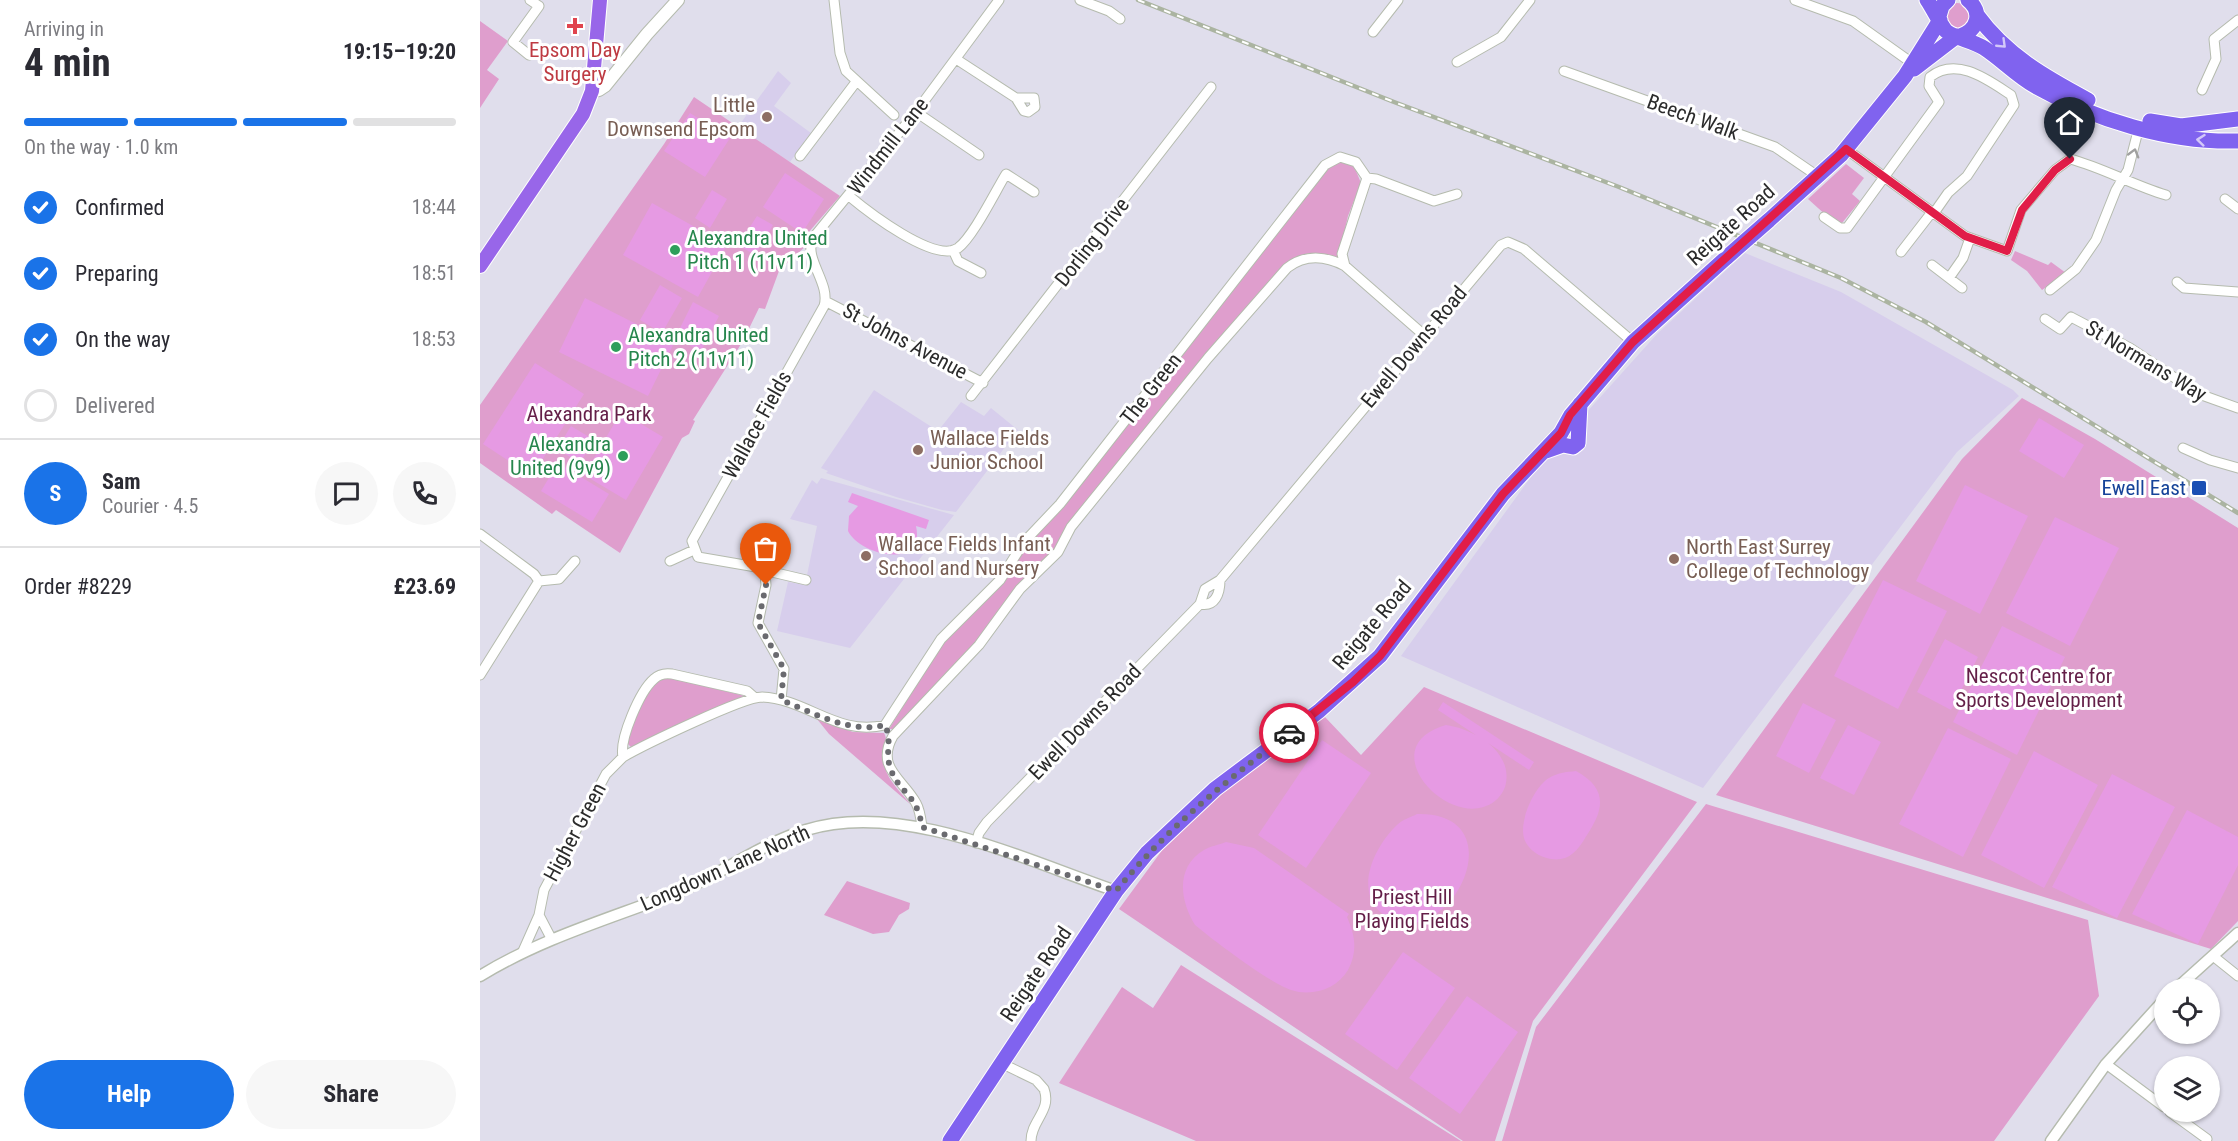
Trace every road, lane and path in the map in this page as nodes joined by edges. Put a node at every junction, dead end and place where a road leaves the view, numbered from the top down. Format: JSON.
{"nodes":[{"id":1,"x":530,"y":0,"type":"edge"},
{"id":2,"x":600,"y":0,"type":"edge"},
{"id":3,"x":678,"y":0,"type":"edge"},
{"id":4,"x":834,"y":0,"type":"edge"},
{"id":5,"x":999,"y":0,"type":"edge"},
{"id":6,"x":1080,"y":0,"type":"edge"},
{"id":7,"x":1398,"y":0,"type":"edge"},
{"id":8,"x":1530,"y":0,"type":"edge"},
{"id":9,"x":1795,"y":0,"type":"edge"},
{"id":10,"x":1927,"y":0,"type":"edge"},
{"id":11,"x":1948,"y":0,"type":"edge"},
{"id":12,"x":1976,"y":6,"type":"edge"},
{"id":13,"x":1939,"y":18,"type":"junction"},
{"id":14,"x":1120,"y":19,"type":"dead end"},
{"id":15,"x":2238,"y":20,"type":"edge"},
{"id":16,"x":1373,"y":32,"type":"dead end"},
{"id":17,"x":1958,"y":36,"type":"junction"},
{"id":18,"x":529,"y":55,"type":"dead end"},
{"id":19,"x":956,"y":59,"type":"junction"},
{"id":20,"x":1457,"y":62,"type":"dead end"},
{"id":21,"x":1564,"y":70,"type":"dead end"},
{"id":22,"x":1909,"y":70,"type":"junction"},
{"id":23,"x":856,"y":82,"type":"junction"},
{"id":24,"x":1211,"y":87,"type":"dead end"},
{"id":25,"x":2202,"y":90,"type":"dead end"},
{"id":26,"x":591,"y":91,"type":"junction"},
{"id":27,"x":1016,"y":98,"type":"dead end"},
{"id":28,"x":916,"y":112,"type":"junction"},
{"id":29,"x":894,"y":115,"type":"dead end"},
{"id":30,"x":2238,"y":119,"type":"edge"},
{"id":31,"x":2198,"y":125,"type":"junction"},
{"id":32,"x":2139,"y":127,"type":"junction"},
{"id":33,"x":2238,"y":128,"type":"edge"},
{"id":34,"x":2234,"y":144,"type":"edge"},
{"id":35,"x":1846,"y":149,"type":"junction"},
{"id":36,"x":979,"y":155,"type":"dead end"},
{"id":37,"x":800,"y":156,"type":"dead end"},
{"id":38,"x":1816,"y":175,"type":"junction"},
{"id":39,"x":1884,"y":177,"type":"junction"},
{"id":40,"x":2124,"y":177,"type":"junction"},
{"id":41,"x":1367,"y":178,"type":"junction"},
{"id":42,"x":1034,"y":192,"type":"dead end"},
{"id":43,"x":1457,"y":194,"type":"dead end"},
{"id":44,"x":2166,"y":195,"type":"dead end"},
{"id":45,"x":849,"y":196,"type":"junction"},
{"id":46,"x":2225,"y":199,"type":"dead end"},
{"id":47,"x":2238,"y":209,"type":"edge"},
{"id":48,"x":1933,"y":212,"type":"junction"},
{"id":49,"x":1824,"y":217,"type":"dead end"},
{"id":50,"x":1970,"y":238,"type":"junction"},
{"id":51,"x":952,"y":250,"type":"junction"},
{"id":52,"x":1901,"y":252,"type":"dead end"},
{"id":53,"x":1932,"y":265,"type":"dead end"},
{"id":54,"x":480,"y":266,"type":"edge"},
{"id":55,"x":1345,"y":266,"type":"junction"},
{"id":56,"x":981,"y":273,"type":"dead end"},
{"id":57,"x":1948,"y":278,"type":"junction"},
{"id":58,"x":2178,"y":282,"type":"dead end"},
{"id":59,"x":1962,"y":288,"type":"dead end"},
{"id":60,"x":2050,"y":290,"type":"dead end"},
{"id":61,"x":2238,"y":292,"type":"edge"},
{"id":62,"x":825,"y":301,"type":"junction"},
{"id":63,"x":2045,"y":319,"type":"dead end"},
{"id":64,"x":1425,"y":336,"type":"junction"},
{"id":65,"x":1633,"y":342,"type":"junction"},
{"id":66,"x":983,"y":383,"type":"junction"},
{"id":67,"x":970,"y":396,"type":"dead end"},
{"id":68,"x":2238,"y":408,"type":"edge"},
{"id":69,"x":2183,"y":448,"type":"dead end"},
{"id":70,"x":2238,"y":468,"type":"edge"},
{"id":71,"x":480,"y":534,"type":"edge"},
{"id":72,"x":694,"y":550,"type":"junction"},
{"id":73,"x":575,"y":561,"type":"dead end"},
{"id":74,"x":670,"y":561,"type":"dead end"},
{"id":75,"x":765,"y":574,"type":"junction"},
{"id":76,"x":806,"y":580,"type":"dead end"},
{"id":77,"x":1220,"y":580,"type":"junction"},
{"id":78,"x":539,"y":581,"type":"junction"},
{"id":79,"x":1200,"y":604,"type":"junction"},
{"id":80,"x":481,"y":672,"type":"edge"},
{"id":81,"x":755,"y":698,"type":"junction"},
{"id":82,"x":781,"y":700,"type":"junction"},
{"id":83,"x":885,"y":725,"type":"junction"},
{"id":84,"x":891,"y":739,"type":"junction"},
{"id":85,"x":623,"y":757,"type":"junction"},
{"id":86,"x":922,"y":827,"type":"junction"},
{"id":87,"x":976,"y":843,"type":"junction"},
{"id":88,"x":1116,"y":891,"type":"junction"},
{"id":89,"x":539,"y":915,"type":"junction"},
{"id":90,"x":2238,"y":933,"type":"edge"},
{"id":91,"x":551,"y":938,"type":"junction"},
{"id":92,"x":523,"y":951,"type":"junction"},
{"id":93,"x":2213,"y":956,"type":"junction"},
{"id":94,"x":480,"y":976,"type":"edge"},
{"id":95,"x":2238,"y":976,"type":"edge"},
{"id":96,"x":2188,"y":978,"type":"edge"},
{"id":97,"x":2154,"y":1010,"type":"edge"},
{"id":98,"x":1001,"y":1063,"type":"junction"},
{"id":99,"x":2106,"y":1064,"type":"junction"},
{"id":100,"x":2154,"y":1100,"type":"edge"},
{"id":101,"x":2184,"y":1122,"type":"edge"},
{"id":102,"x":2056,"y":1139,"type":"edge"},
{"id":103,"x":2207,"y":1139,"type":"dead end"},
{"id":104,"x":950,"y":1141,"type":"edge"},
{"id":105,"x":1031,"y":1141,"type":"edge"}],
"edges":[{"from":1,"to":18,"type":"street"},
{"from":2,"to":26,"type":"main road"},
{"from":3,"to":26,"type":"main road"},
{"from":4,"to":23,"type":"street"},
{"from":5,"to":19,"type":"street","name":"Windmill Lane"},
{"from":6,"to":14,"type":"street"},
{"from":7,"to":16,"type":"street"},
{"from":8,"to":20,"type":"street"},
{"from":9,"to":22,"type":"street"},
{"from":10,"to":13,"type":"highway"},
{"from":11,"to":13,"type":"highway","name":"Reigate Road"},
{"from":12,"to":17,"type":"highway","name":"Reigate Road"},
{"from":12,"to":31,"type":"highway","one_way":true},
{"from":13,"to":17,"type":"highway"},
{"from":13,"to":22,"type":"highway","name":"Reigate Road"},
{"from":15,"to":25,"type":"street"},
{"from":17,"to":22,"type":"highway","name":"Reigate Road"},
{"from":17,"to":32,"type":"highway"},
{"from":19,"to":27,"type":"street"},
{"from":19,"to":28,"type":"street","name":"Windmill Lane"},
{"from":21,"to":38,"type":"street","name":"Beech Walk"},
{"from":22,"to":35,"type":"highway","name":"Reigate Road"},
{"from":23,"to":29,"type":"street"},
{"from":23,"to":37,"type":"street"},
{"from":24,"to":66,"type":"street","name":"Dorling Drive"},
{"from":26,"to":54,"type":"main road"},
{"from":28,"to":36,"type":"street"},
{"from":28,"to":45,"type":"street","name":"Windmill Lane"},
{"from":30,"to":31,"type":"highway"},
{"from":31,"to":33,"type":"highway"},
{"from":34,"to":32,"type":"highway","one_way":true},
{"from":40,"to":32,"type":"street","one_way":true},
{"from":35,"to":38,"type":"highway","name":"Reigate Road"},
{"from":35,"to":39,"type":"street"},
{"from":38,"to":65,"type":"highway","name":"Reigate Road","bridge":true},
{"from":39,"to":48,"type":"street"},
{"from":39,"to":48,"type":"street"},
{"from":39,"to":49,"type":"street"},
{"from":40,"to":44,"type":"street"},
{"from":40,"to":50,"type":"street"},
{"from":40,"to":60,"type":"street"},
{"from":41,"to":43,"type":"street"},
{"from":41,"to":55,"type":"street"},
{"from":41,"to":83,"type":"street","name":"The Green"},
{"from":42,"to":51,"type":"street"},
{"from":45,"to":51,"type":"street"},
{"from":45,"to":62,"type":"street","name":"Windmill Lane"},
{"from":46,"to":47,"type":"street"},
{"from":48,"to":50,"type":"street"},
{"from":48,"to":52,"type":"street"},
{"from":50,"to":57,"type":"street"},
{"from":51,"to":56,"type":"street"},
{"from":53,"to":57,"type":"street"},
{"from":55,"to":64,"type":"street","name":"The Green"},
{"from":55,"to":84,"type":"street","name":"The Green"},
{"from":57,"to":59,"type":"street"},
{"from":58,"to":61,"type":"street"},
{"from":62,"to":66,"type":"street","name":"St Johns Avenue"},
{"from":62,"to":72,"type":"street","name":"Wallace Fields"},
{"from":63,"to":68,"type":"street","name":"St Normans Way"},
{"from":64,"to":65,"type":"street","name":"Ewell Downs Road"},
{"from":64,"to":77,"type":"street","name":"Ewell Downs Road"},
{"from":65,"to":88,"type":"highway","name":"Reigate Road"},
{"from":66,"to":67,"type":"street","name":"Dorling Drive"},
{"from":69,"to":70,"type":"street"},
{"from":71,"to":78,"type":"street"},
{"from":72,"to":74,"type":"street"},
{"from":72,"to":75,"type":"street"},
{"from":73,"to":78,"type":"street"},
{"from":75,"to":76,"type":"street"},
{"from":75,"to":82,"type":"street"},
{"from":77,"to":79,"type":"street","name":"Ewell Downs Road"},
{"from":77,"to":79,"type":"street","name":"Ewell Downs Road"},
{"from":78,"to":80,"type":"street"},
{"from":79,"to":87,"type":"street","name":"Ewell Downs Road"},
{"from":81,"to":82,"type":"street","name":"Higher Green"},
{"from":81,"to":85,"type":"street","name":"Higher Green"},
{"from":81,"to":85,"type":"street","name":"Higher Green"},
{"from":82,"to":83,"type":"street"},
{"from":83,"to":84,"type":"street"},
{"from":84,"to":86,"type":"street"},
{"from":85,"to":89,"type":"street","name":"Higher Green"},
{"from":86,"to":87,"type":"street","name":"Longdown Lane North"},
{"from":86,"to":91,"type":"street","name":"Longdown Lane North"},
{"from":87,"to":88,"type":"street","name":"Longdown Lane North"},
{"from":88,"to":98,"type":"highway","name":"Reigate Road"},
{"from":89,"to":91,"type":"street"},
{"from":89,"to":92,"type":"street","name":"Higher Green"},
{"from":90,"to":93,"type":"street"},
{"from":91,"to":92,"type":"street","name":"Longdown Lane North"},
{"from":92,"to":94,"type":"street","name":"Longdown Lane North"},
{"from":93,"to":95,"type":"street"},
{"from":93,"to":96,"type":"street"},
{"from":97,"to":99,"type":"street"},
{"from":98,"to":104,"type":"highway","name":"Reigate Road"},
{"from":98,"to":105,"type":"street"},
{"from":99,"to":100,"type":"street"},
{"from":99,"to":102,"type":"street"},
{"from":101,"to":103,"type":"street"}]}
